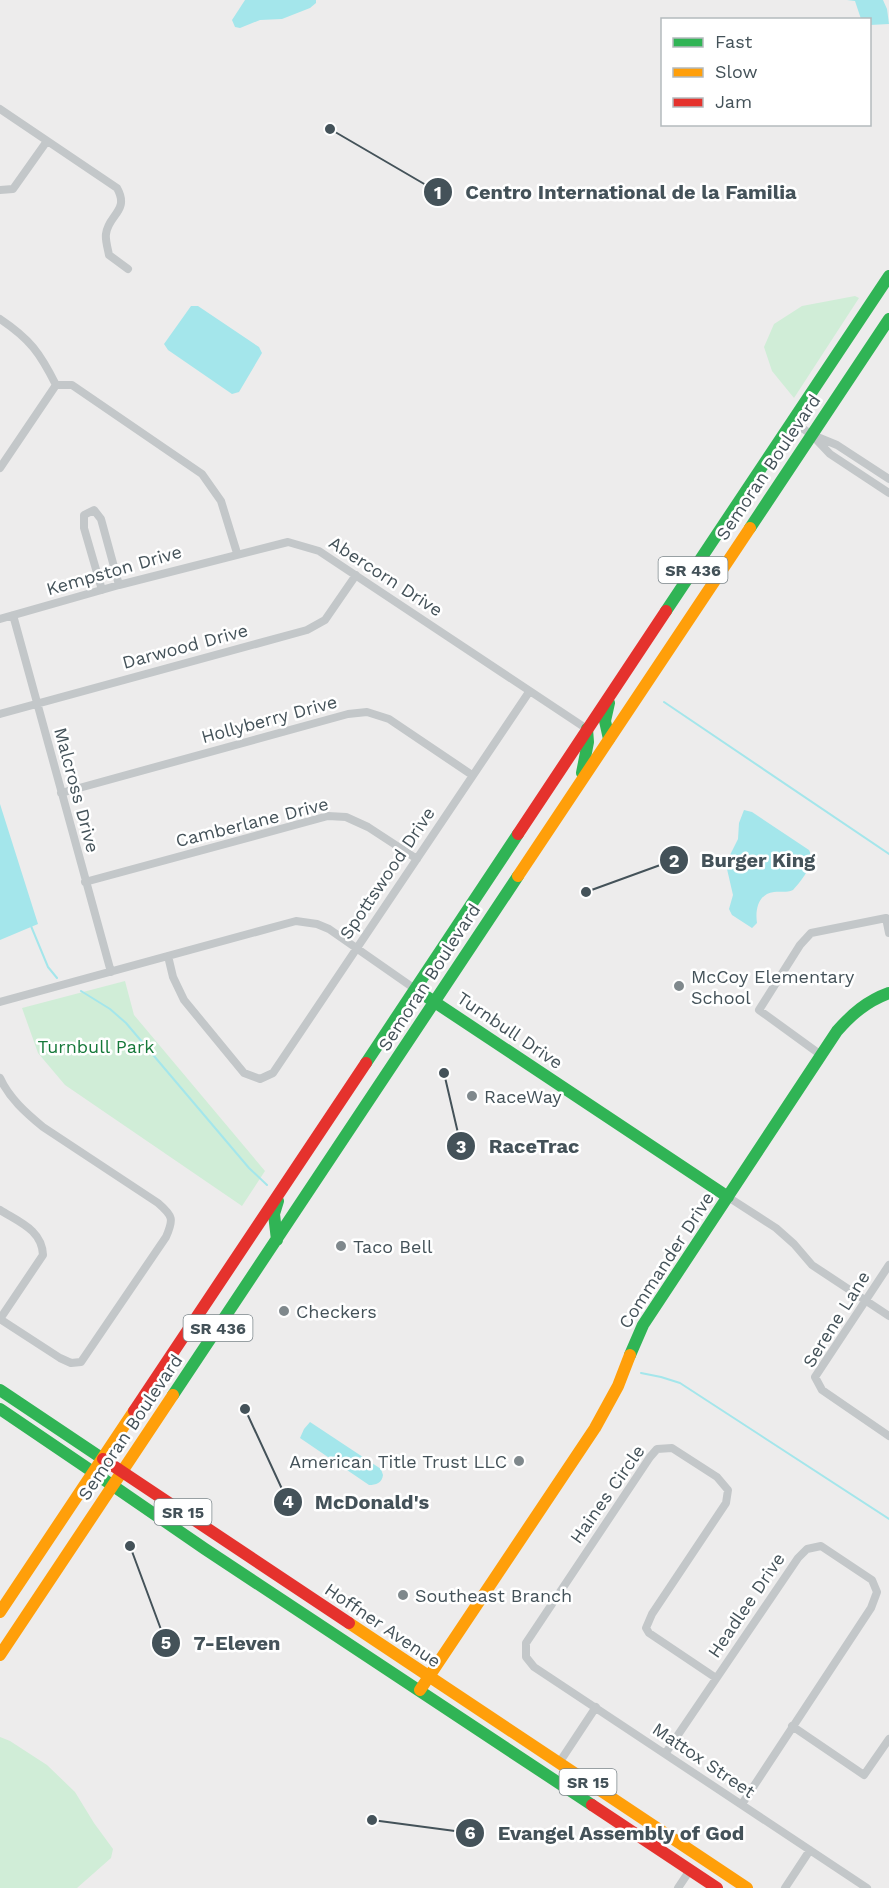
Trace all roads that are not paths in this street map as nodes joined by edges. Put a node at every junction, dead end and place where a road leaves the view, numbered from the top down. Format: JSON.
{"nodes":[{"id":1,"x":0,"y":109,"type":"edge"},
{"id":2,"x":47,"y":141,"type":"junction"},
{"id":3,"x":0,"y":190,"type":"edge"},
{"id":4,"x":128,"y":269,"type":"dead end"},
{"id":5,"x":889,"y":276,"type":"edge"},
{"id":6,"x":0,"y":319,"type":"edge"},
{"id":7,"x":889,"y":319,"type":"edge"},
{"id":8,"x":56,"y":385,"type":"junction"},
{"id":9,"x":792,"y":421,"type":"junction"},
{"id":10,"x":812,"y":435,"type":"junction"},
{"id":11,"x":0,"y":468,"type":"edge"},
{"id":12,"x":889,"y":479,"type":"edge"},
{"id":13,"x":889,"y":493,"type":"edge"},
{"id":14,"x":237,"y":553,"type":"junction"},
{"id":15,"x":356,"y":575,"type":"junction"},
{"id":16,"x":119,"y":585,"type":"junction"},
{"id":17,"x":102,"y":590,"type":"junction"},
{"id":18,"x":13,"y":615,"type":"junction"},
{"id":19,"x":0,"y":619,"type":"edge"},
{"id":20,"x":615,"y":687,"type":"junction"},
{"id":21,"x":529,"y":692,"type":"junction"},
{"id":22,"x":37,"y":704,"type":"junction"},
{"id":23,"x":0,"y":714,"type":"edge"},
{"id":24,"x":587,"y":729,"type":"junction"},
{"id":25,"x":609,"y":739,"type":"junction"},
{"id":26,"x":472,"y":775,"type":"junction"},
{"id":27,"x":579,"y":783,"type":"junction"},
{"id":28,"x":61,"y":793,"type":"junction"},
{"id":29,"x":417,"y":859,"type":"junction"},
{"id":30,"x":85,"y":882,"type":"junction"},
{"id":31,"x":889,"y":933,"type":"edge"},
{"id":32,"x":357,"y":947,"type":"junction"},
{"id":33,"x":168,"y":956,"type":"junction"},
{"id":34,"x":111,"y":972,"type":"junction"},
{"id":35,"x":415,"y":988,"type":"junction"},
{"id":36,"x":889,"y":993,"type":"edge"},
{"id":37,"x":435,"y":1001,"type":"junction"},
{"id":38,"x":0,"y":1002,"type":"edge"},
{"id":39,"x":821,"y":1055,"type":"junction"},
{"id":40,"x":0,"y":1078,"type":"edge"},
{"id":41,"x":281,"y":1190,"type":"junction"},
{"id":42,"x":728,"y":1197,"type":"junction"},
{"id":43,"x":0,"y":1210,"type":"edge"},
{"id":44,"x":277,"y":1240,"type":"junction"},
{"id":45,"x":889,"y":1265,"type":"edge"},
{"id":46,"x":864,"y":1300,"type":"junction"},
{"id":47,"x":889,"y":1316,"type":"edge"},
{"id":48,"x":0,"y":1319,"type":"edge"},
{"id":49,"x":0,"y":1390,"type":"edge"},
{"id":50,"x":0,"y":1409,"type":"edge"},
{"id":51,"x":889,"y":1436,"type":"edge"},
{"id":52,"x":103,"y":1459,"type":"junction"},
{"id":53,"x":93,"y":1472,"type":"junction"},
{"id":54,"x":122,"y":1472,"type":"junction"},
{"id":55,"x":113,"y":1486,"type":"junction"},
{"id":56,"x":0,"y":1612,"type":"edge"},
{"id":57,"x":0,"y":1655,"type":"edge"},
{"id":58,"x":526,"y":1657,"type":"joint"},
{"id":59,"x":429,"y":1677,"type":"junction"},
{"id":60,"x":716,"y":1678,"type":"junction"},
{"id":61,"x":420,"y":1690,"type":"junction"},
{"id":62,"x":596,"y":1707,"type":"junction"},
{"id":63,"x":792,"y":1726,"type":"junction"},
{"id":64,"x":889,"y":1739,"type":"edge"},
{"id":65,"x":665,"y":1754,"type":"junction"},
{"id":66,"x":559,"y":1763,"type":"junction"},
{"id":67,"x":742,"y":1804,"type":"junction"},
{"id":68,"x":810,"y":1850,"type":"junction"},
{"id":69,"x":690,"y":1870,"type":"junction"},
{"id":70,"x":678,"y":1888,"type":"edge"},
{"id":71,"x":717,"y":1888,"type":"edge"},
{"id":72,"x":728,"y":1888,"type":"edge"},
{"id":73,"x":747,"y":1888,"type":"edge"},
{"id":74,"x":785,"y":1888,"type":"edge"},
{"id":75,"x":867,"y":1888,"type":"edge"}],
"edges":[{"from":1,"to":2,"type":"street"},
{"from":2,"to":3,"type":"street"},
{"from":2,"to":4,"type":"street"},
{"from":5,"to":9,"type":"main road","name":"Semoran Boulevard","number":"SR 436"},
{"from":6,"to":8,"type":"street"},
{"from":7,"to":10,"type":"main road","name":"Semoran Boulevard","number":"SR 436"},
{"from":8,"to":11,"type":"street"},
{"from":8,"to":14,"type":"street"},
{"from":9,"to":10,"type":"street"},
{"from":9,"to":20,"type":"main road","name":"Semoran Boulevard","number":"SR 436"},
{"from":10,"to":12,"type":"street"},
{"from":10,"to":13,"type":"street"},
{"from":10,"to":25,"type":"main road","name":"Semoran Boulevard","number":"SR 436"},
{"from":14,"to":15,"type":"street","name":"Abercorn Drive"},
{"from":14,"to":16,"type":"street","name":"Kempston Drive"},
{"from":15,"to":21,"type":"street","name":"Abercorn Drive"},
{"from":15,"to":22,"type":"street","name":"Darwood Drive"},
{"from":16,"to":17,"type":"street","name":"Kempston Drive"},
{"from":16,"to":17,"type":"street"},
{"from":17,"to":18,"type":"street","name":"Kempston Drive"},
{"from":18,"to":19,"type":"street","name":"Kempston Drive"},
{"from":18,"to":22,"type":"street","name":"Malcross Drive"},
{"from":20,"to":24,"type":"main road","name":"Semoran Boulevard","number":"SR 436"},
{"from":20,"to":25,"type":"main road"},
{"from":21,"to":24,"type":"street","name":"Abercorn Drive"},
{"from":21,"to":26,"type":"street","name":"Spottswood Drive"},
{"from":22,"to":23,"type":"street","name":"Darwood Drive"},
{"from":22,"to":28,"type":"street","name":"Malcross Drive"},
{"from":24,"to":27,"type":"main road"},
{"from":24,"to":35,"type":"main road","name":"Semoran Boulevard","number":"SR 436"},
{"from":25,"to":27,"type":"main road","name":"Semoran Boulevard","number":"SR 436"},
{"from":26,"to":28,"type":"street","name":"Hollyberry Drive"},
{"from":26,"to":29,"type":"street","name":"Spottswood Drive"},
{"from":27,"to":37,"type":"main road","name":"Semoran Boulevard","number":"SR 436"},
{"from":28,"to":30,"type":"street","name":"Malcross Drive"},
{"from":29,"to":30,"type":"street","name":"Camberlane Drive"},
{"from":29,"to":32,"type":"street","name":"Spottswood Drive"},
{"from":30,"to":34,"type":"street","name":"Malcross Drive"},
{"from":31,"to":39,"type":"street"},
{"from":32,"to":33,"type":"street","name":"Turnbull Drive"},
{"from":32,"to":33,"type":"street","name":"Spottswood Drive"},
{"from":32,"to":35,"type":"street","name":"Turnbull Drive"},
{"from":33,"to":34,"type":"street","name":"Turnbull Drive"},
{"from":34,"to":38,"type":"street","name":"Turnbull Drive"},
{"from":35,"to":37,"type":"main road","name":"Turnbull Drive"},
{"from":35,"to":41,"type":"main road","name":"Semoran Boulevard","number":"SR 436"},
{"from":36,"to":39,"type":"main road","name":"Commander Drive"},
{"from":37,"to":42,"type":"main road","name":"Turnbull Drive"},
{"from":37,"to":44,"type":"main road","name":"Semoran Boulevard","number":"SR 436"},
{"from":39,"to":42,"type":"main road","name":"Commander Drive"},
{"from":40,"to":48,"type":"street"},
{"from":41,"to":44,"type":"main road"},
{"from":41,"to":52,"type":"main road","name":"Semoran Boulevard","number":"SR 436"},
{"from":42,"to":46,"type":"street","name":"Turnbull Drive"},
{"from":42,"to":59,"type":"main road","name":"Commander Drive"},
{"from":43,"to":48,"type":"street"},
{"from":44,"to":54,"type":"main road","name":"Semoran Boulevard","number":"SR 436"},
{"from":45,"to":46,"type":"street","name":"Serene Lane"},
{"from":46,"to":47,"type":"street","name":"Turnbull Drive"},
{"from":46,"to":51,"type":"street","name":"Serene Lane"},
{"from":49,"to":52,"type":"main road","name":"Hoffner Avenue","number":"SR 15"},
{"from":50,"to":53,"type":"main road","name":"Hoffner Avenue","number":"SR 15"},
{"from":52,"to":53,"type":"main road","name":"Semoran Boulevard","number":"SR 436"},
{"from":52,"to":54,"type":"main road","name":"Hoffner Avenue","number":"SR 15"},
{"from":53,"to":55,"type":"main road","name":"Hoffner Avenue","number":"SR 15"},
{"from":53,"to":56,"type":"main road","name":"Semoran Boulevard","number":"SR 436"},
{"from":54,"to":55,"type":"main road","name":"Semoran Boulevard","number":"SR 436"},
{"from":54,"to":59,"type":"main road","name":"Hoffner Avenue","number":"SR 15"},
{"from":55,"to":57,"type":"main road","name":"Semoran Boulevard","number":"SR 436"},
{"from":55,"to":61,"type":"main road","name":"Hoffner Avenue","number":"SR 15"},
{"from":58,"to":60,"type":"street","name":"Haines Circle"},
{"from":58,"to":62,"type":"street","name":"Mattox Street"},
{"from":59,"to":61,"type":"main road","name":"Commander Drive"},
{"from":59,"to":66,"type":"main road","name":"Hoffner Avenue","number":"SR 15"},
{"from":60,"to":63,"type":"street","name":"Headlee Drive"},
{"from":60,"to":65,"type":"street","name":"Headlee Drive"},
{"from":61,"to":69,"type":"main road","name":"Hoffner Avenue","number":"SR 15"},
{"from":62,"to":65,"type":"street","name":"Mattox Street"},
{"from":62,"to":66,"type":"street"},
{"from":63,"to":64,"type":"street"},
{"from":63,"to":67,"type":"street","name":"Headlee Drive"},
{"from":65,"to":67,"type":"street","name":"Mattox Street"},
{"from":66,"to":73,"type":"main road","name":"Hoffner Avenue","number":"SR 15"},
{"from":67,"to":68,"type":"street","name":"Mattox Street"},
{"from":68,"to":74,"type":"street"},
{"from":68,"to":75,"type":"street","name":"Mattox Street"},
{"from":69,"to":70,"type":"street"},
{"from":69,"to":71,"type":"main road","name":"Hoffner Avenue","number":"SR 15"},
{"from":69,"to":72,"type":"main road"}]}
